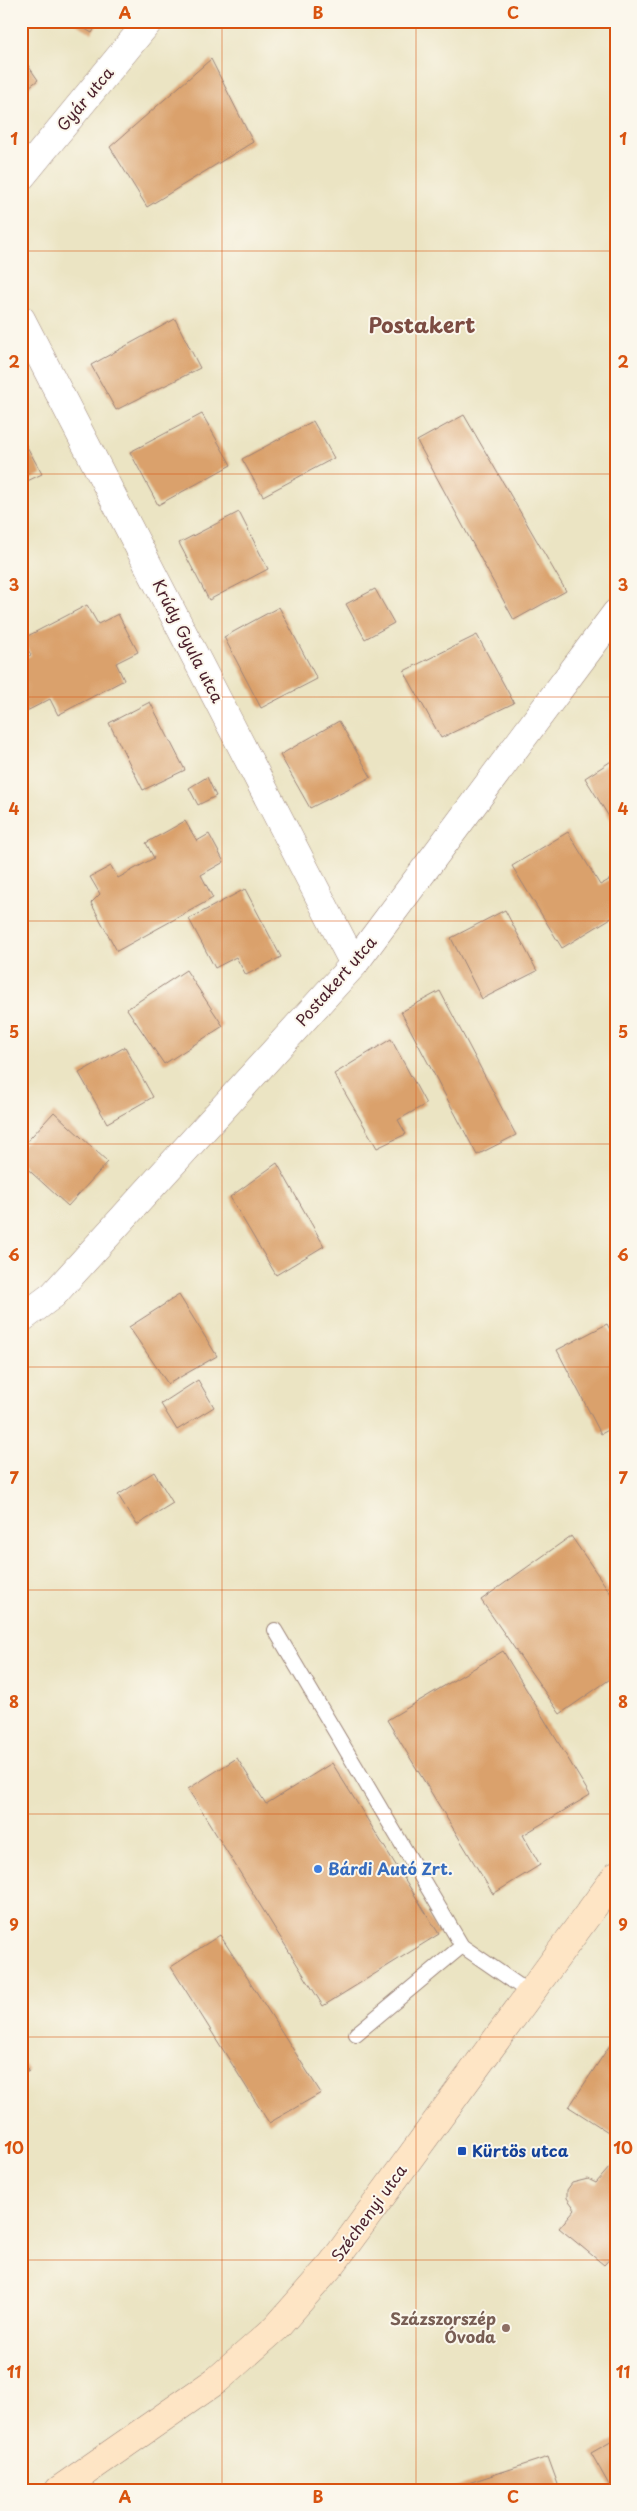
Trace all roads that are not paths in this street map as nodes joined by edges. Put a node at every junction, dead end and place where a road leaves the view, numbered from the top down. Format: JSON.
{"nodes":[{"id":1,"x":150,"y":21,"type":"edge"},
{"id":2,"x":21,"y":176,"type":"edge"},
{"id":3,"x":21,"y":318,"type":"edge"},
{"id":4,"x":616,"y":613,"type":"edge"},
{"id":5,"x":354,"y":964,"type":"junction"},
{"id":6,"x":21,"y":1319,"type":"edge"},
{"id":7,"x":275,"y":1630,"type":"dead end"},
{"id":8,"x":616,"y":1876,"type":"edge"},
{"id":9,"x":462,"y":1946,"type":"junction"},
{"id":10,"x":530,"y":1993,"type":"junction"},
{"id":11,"x":356,"y":2034,"type":"dead end"},
{"id":12,"x":59,"y":2490,"type":"edge"}],
"edges":[{"from":1,"to":2,"type":"street","name":"Gyár utca"},
{"from":3,"to":5,"type":"street","name":"Krúdy Gyula utca"},
{"from":4,"to":5,"type":"street","name":"Postakert utca"},
{"from":5,"to":6,"type":"street","name":"Postakert utca"},
{"from":7,"to":9,"type":"lane"},
{"from":8,"to":10,"type":"street","name":"Széchenyi utca"},
{"from":9,"to":10,"type":"lane"},
{"from":9,"to":11,"type":"lane"},
{"from":10,"to":12,"type":"street","name":"Széchenyi utca"}]}
